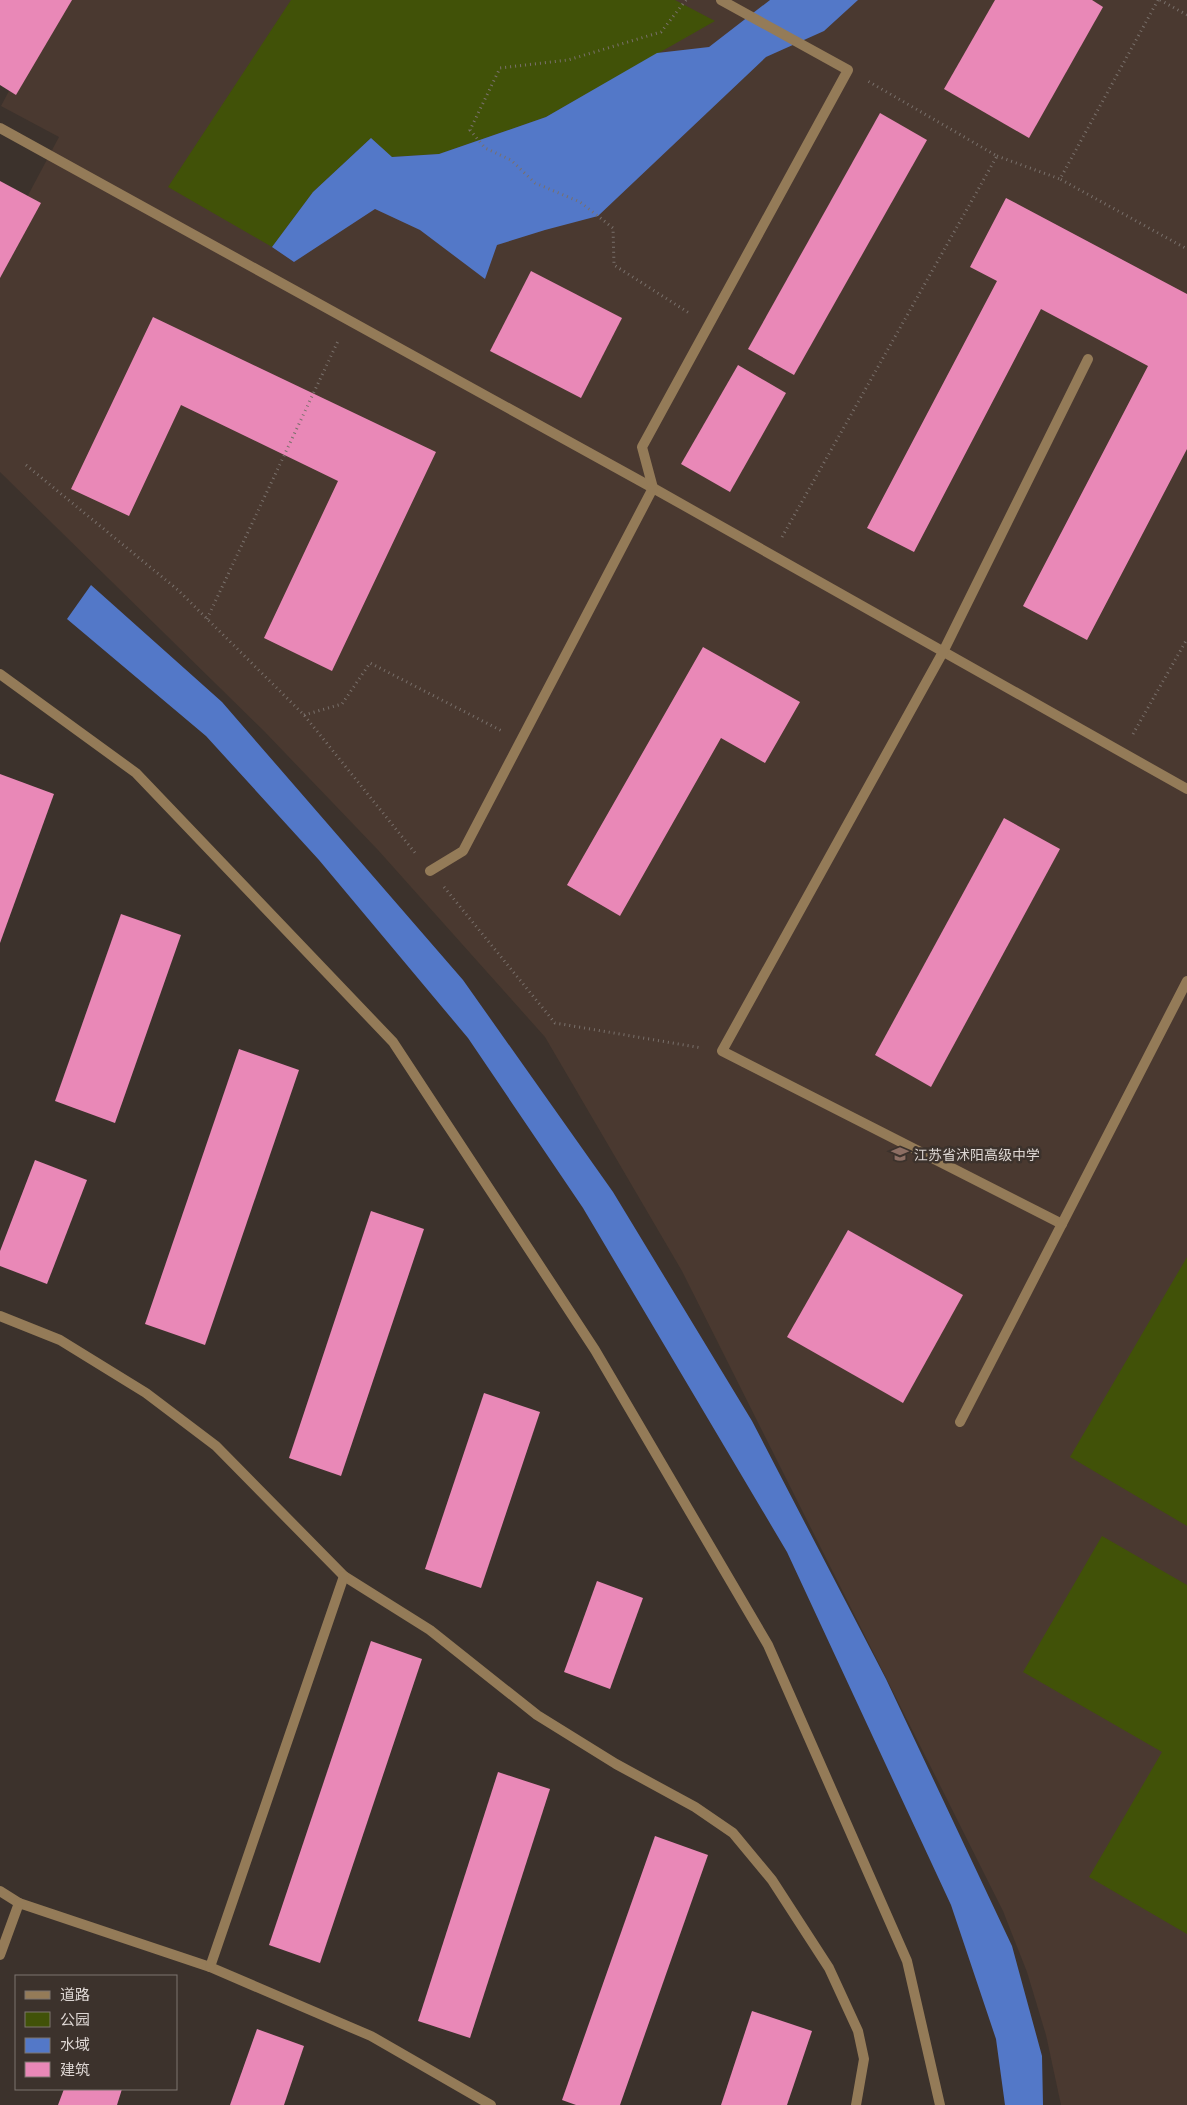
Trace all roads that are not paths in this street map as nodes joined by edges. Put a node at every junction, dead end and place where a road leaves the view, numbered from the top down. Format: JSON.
{"nodes":[{"id":1,"x":721,"y":0,"type":"edge"},
{"id":2,"x":0,"y":128,"type":"edge"},
{"id":3,"x":1088,"y":359,"type":"dead end"},
{"id":4,"x":653,"y":488,"type":"junction"},
{"id":5,"x":943,"y":652,"type":"junction"},
{"id":6,"x":0,"y":674,"type":"edge"},
{"id":7,"x":1187,"y":789,"type":"edge"},
{"id":8,"x":430,"y":871,"type":"road end"},
{"id":9,"x":1187,"y":981,"type":"edge"},
{"id":10,"x":1062,"y":1224,"type":"junction"},
{"id":11,"x":0,"y":1316,"type":"edge"},
{"id":12,"x":960,"y":1422,"type":"dead end"},
{"id":13,"x":344,"y":1576,"type":"junction"},
{"id":14,"x":0,"y":1891,"type":"edge"},
{"id":15,"x":19,"y":1903,"type":"junction"},
{"id":16,"x":0,"y":1955,"type":"edge"},
{"id":17,"x":210,"y":1967,"type":"junction"},
{"id":18,"x":492,"y":2105,"type":"edge"},
{"id":19,"x":856,"y":2105,"type":"edge"},
{"id":20,"x":940,"y":2105,"type":"edge"}],
"edges":[{"from":1,"to":4,"type":"street"},
{"from":2,"to":4,"type":"street"},
{"from":3,"to":5,"type":"street"},
{"from":4,"to":5,"type":"street"},
{"from":4,"to":8,"type":"street"},
{"from":5,"to":7,"type":"street"},
{"from":5,"to":10,"type":"street"},
{"from":6,"to":20,"type":"street"},
{"from":9,"to":10,"type":"street"},
{"from":10,"to":12,"type":"street"},
{"from":11,"to":13,"type":"street"},
{"from":13,"to":17,"type":"street"},
{"from":13,"to":19,"type":"street"},
{"from":14,"to":15,"type":"street"},
{"from":15,"to":16,"type":"street"},
{"from":15,"to":17,"type":"street"},
{"from":17,"to":18,"type":"street"}]}
